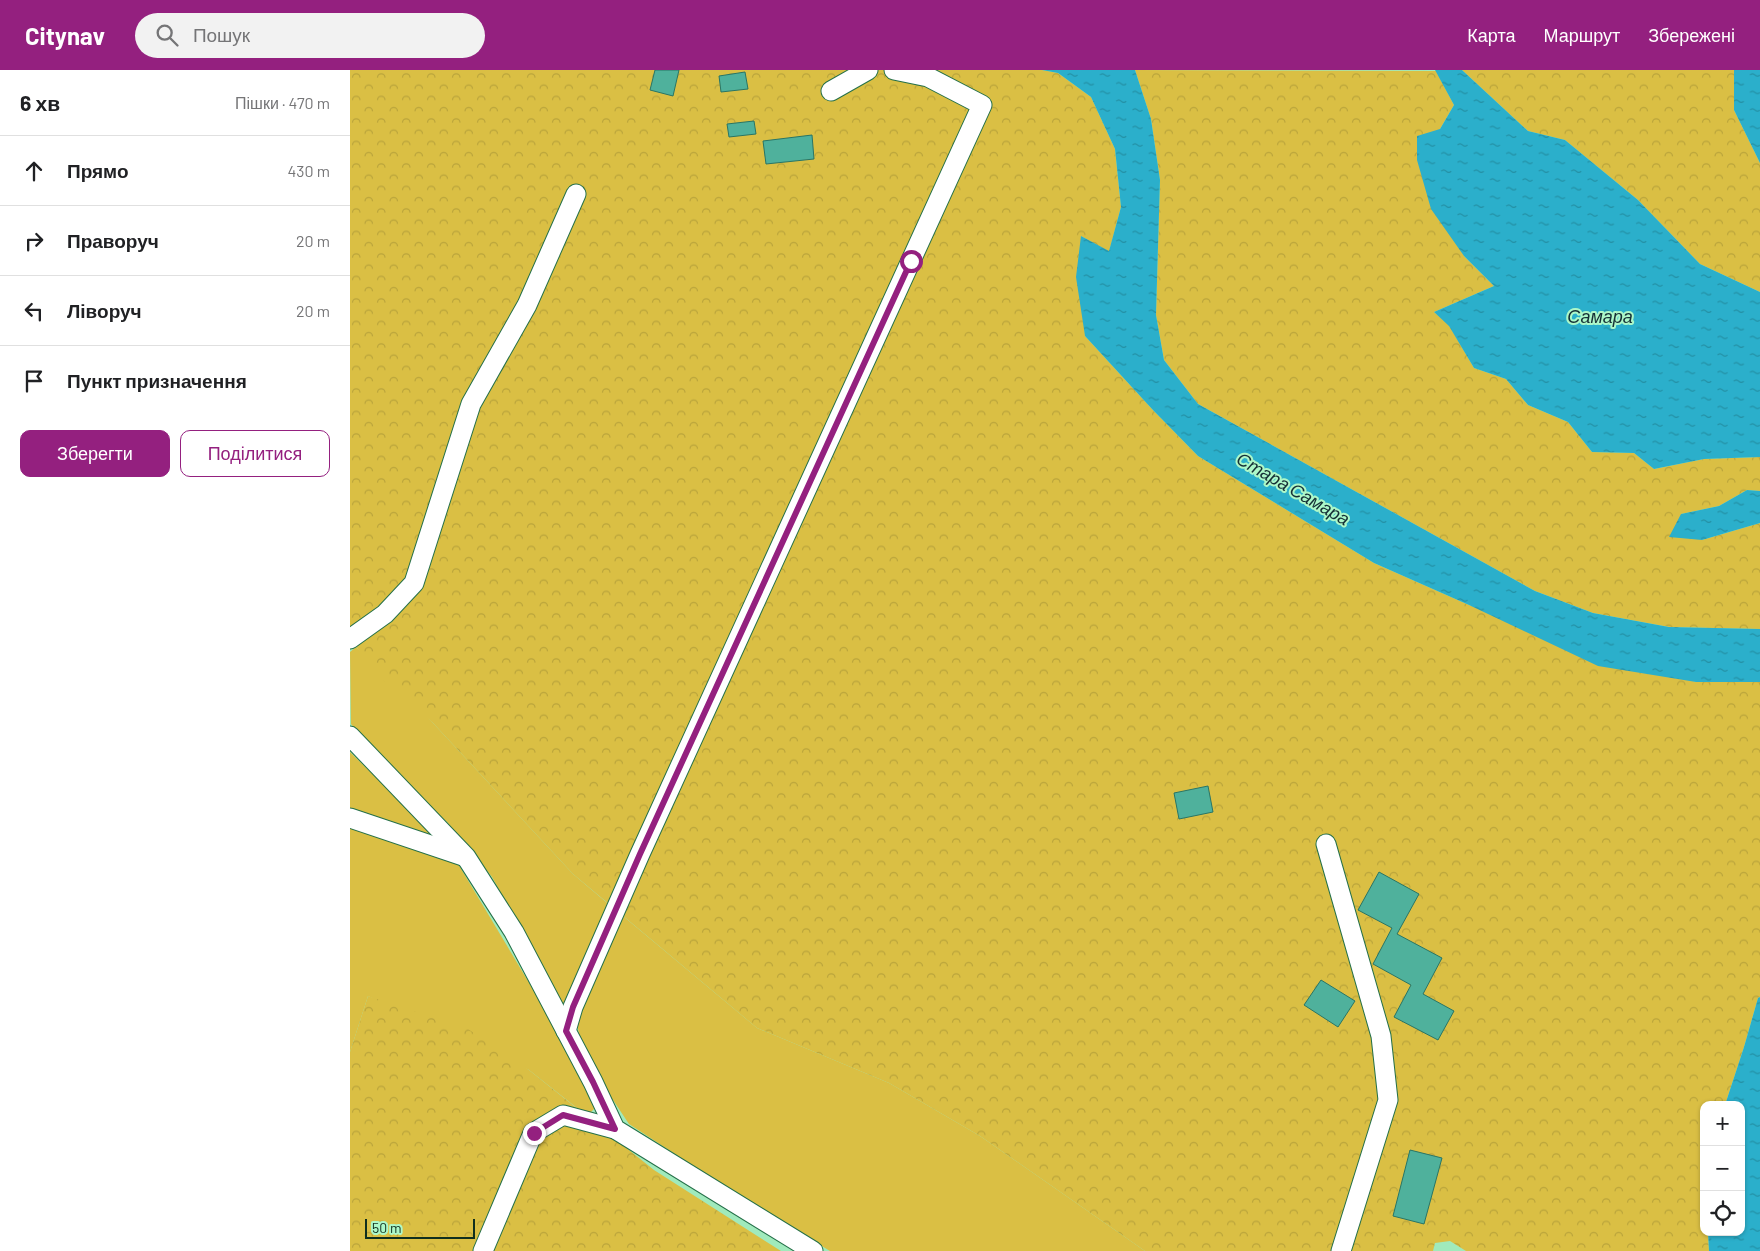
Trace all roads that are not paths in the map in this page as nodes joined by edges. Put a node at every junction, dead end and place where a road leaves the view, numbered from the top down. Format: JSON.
{"nodes":[{"id":1,"x":868,"y":70,"type":"edge"},
{"id":2,"x":894,"y":70,"type":"edge"},
{"id":3,"x":831,"y":91,"type":"dead end"},
{"id":4,"x":576,"y":194,"type":"dead end"},
{"id":5,"x":350,"y":639,"type":"edge"},
{"id":6,"x":350,"y":736,"type":"edge"},
{"id":7,"x":350,"y":818,"type":"edge"},
{"id":8,"x":1326,"y":844,"type":"dead end"},
{"id":9,"x":466,"y":857,"type":"junction"},
{"id":10,"x":566,"y":1031,"type":"junction"},
{"id":11,"x":615,"y":1129,"type":"junction"},
{"id":12,"x":482,"y":1251,"type":"edge"},
{"id":13,"x":813,"y":1251,"type":"edge"},
{"id":14,"x":1341,"y":1251,"type":"edge"}],
"edges":[{"from":1,"to":3,"type":"lane"},
{"from":2,"to":10,"type":"lane"},
{"from":4,"to":5,"type":"lane"},
{"from":6,"to":9,"type":"lane"},
{"from":7,"to":9,"type":"lane"},
{"from":8,"to":14,"type":"lane"},
{"from":9,"to":10,"type":"lane"},
{"from":10,"to":11,"type":"lane"},
{"from":11,"to":12,"type":"lane"},
{"from":11,"to":13,"type":"lane"}]}
